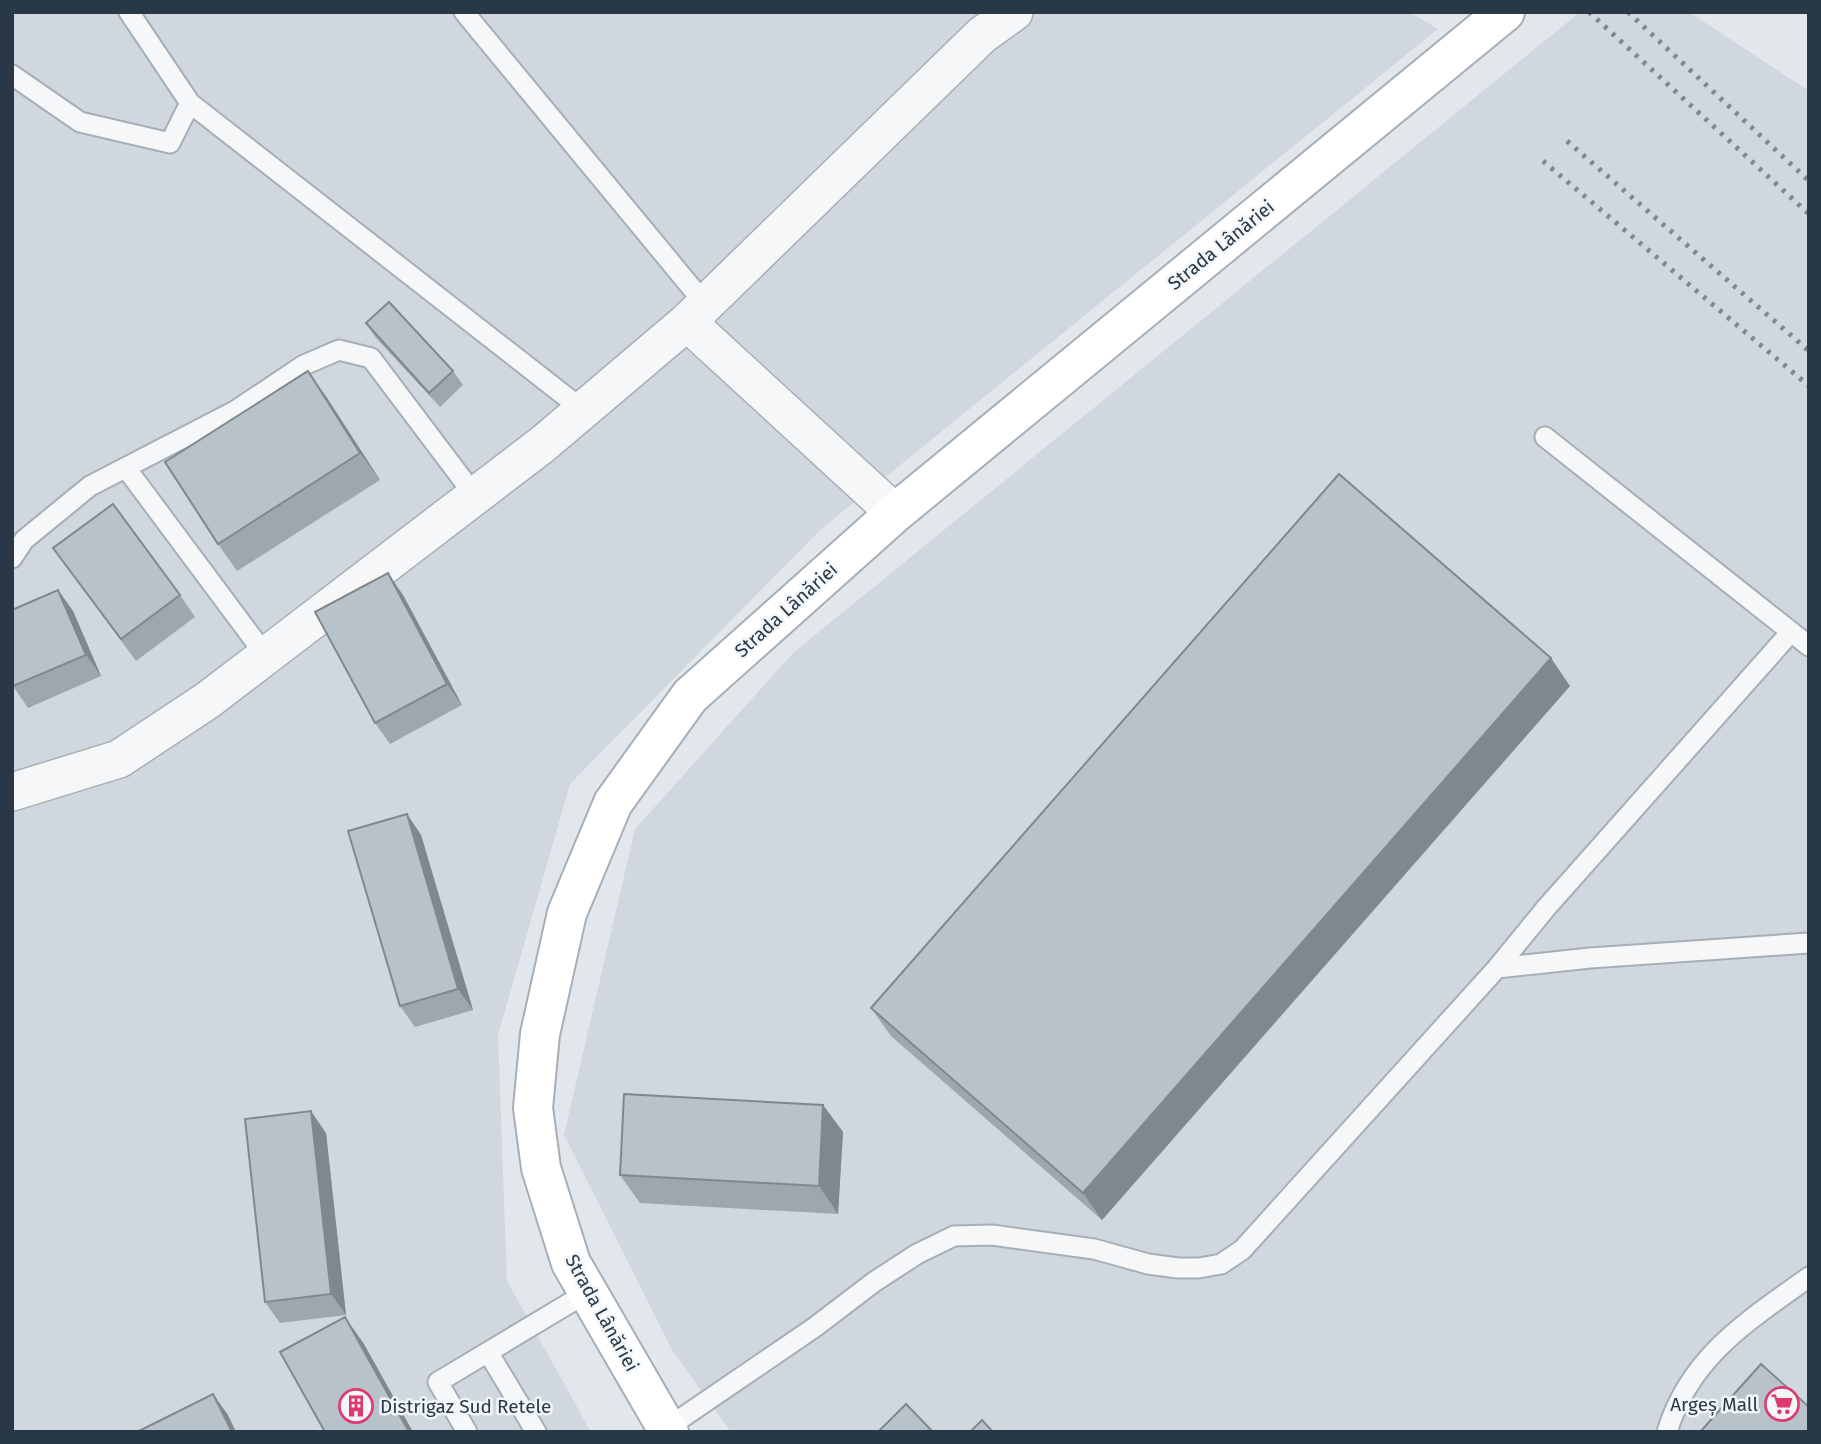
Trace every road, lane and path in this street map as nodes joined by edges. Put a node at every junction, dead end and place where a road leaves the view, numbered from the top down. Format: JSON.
{"nodes":[{"id":1,"x":129,"y":12,"type":"edge"},
{"id":2,"x":464,"y":12,"type":"edge"},
{"id":3,"x":1014,"y":12,"type":"edge"},
{"id":4,"x":1497,"y":15,"type":"edge"},
{"id":5,"x":12,"y":75,"type":"edge"},
{"id":6,"x":190,"y":103,"type":"junction"},
{"id":7,"x":696,"y":313,"type":"junction"},
{"id":8,"x":583,"y":410,"type":"junction"},
{"id":9,"x":1545,"y":437,"type":"dead end"},
{"id":10,"x":126,"y":468,"type":"junction"},
{"id":11,"x":475,"y":496,"type":"junction"},
{"id":12,"x":895,"y":513,"type":"junction"},
{"id":13,"x":12,"y":558,"type":"edge"},
{"id":14,"x":1791,"y":632,"type":"junction"},
{"id":15,"x":1809,"y":646,"type":"edge"},
{"id":16,"x":266,"y":656,"type":"junction"},
{"id":17,"x":12,"y":792,"type":"edge"},
{"id":18,"x":1809,"y":943,"type":"edge"},
{"id":19,"x":1497,"y":968,"type":"junction"},
{"id":20,"x":1809,"y":1277,"type":"edge"},
{"id":21,"x":589,"y":1292,"type":"junction"},
{"id":22,"x":488,"y":1352,"type":"junction"},
{"id":23,"x":668,"y":1430,"type":"edge"},
{"id":24,"x":467,"y":1432,"type":"edge"},
{"id":25,"x":536,"y":1432,"type":"edge"},
{"id":26,"x":1667,"y":1432,"type":"edge"}],
"edges":[{"from":1,"to":6,"type":"lane"},
{"from":2,"to":7,"type":"lane"},
{"from":3,"to":7,"type":"street"},
{"from":4,"to":12,"type":"street","name":"Strada Lânăriei"},
{"from":5,"to":6,"type":"lane"},
{"from":6,"to":8,"type":"lane"},
{"from":7,"to":8,"type":"street"},
{"from":7,"to":12,"type":"street"},
{"from":8,"to":11,"type":"street"},
{"from":9,"to":14,"type":"lane"},
{"from":10,"to":11,"type":"lane"},
{"from":10,"to":13,"type":"lane"},
{"from":10,"to":16,"type":"lane"},
{"from":11,"to":16,"type":"street"},
{"from":12,"to":21,"type":"street","name":"Strada Lânăriei"},
{"from":14,"to":15,"type":"lane"},
{"from":14,"to":19,"type":"lane"},
{"from":16,"to":17,"type":"street"},
{"from":18,"to":19,"type":"lane"},
{"from":19,"to":23,"type":"lane"},
{"from":20,"to":26,"type":"lane"},
{"from":21,"to":22,"type":"lane"},
{"from":21,"to":23,"type":"street","name":"Strada Lânăriei"},
{"from":22,"to":24,"type":"lane"},
{"from":22,"to":25,"type":"lane"}]}
